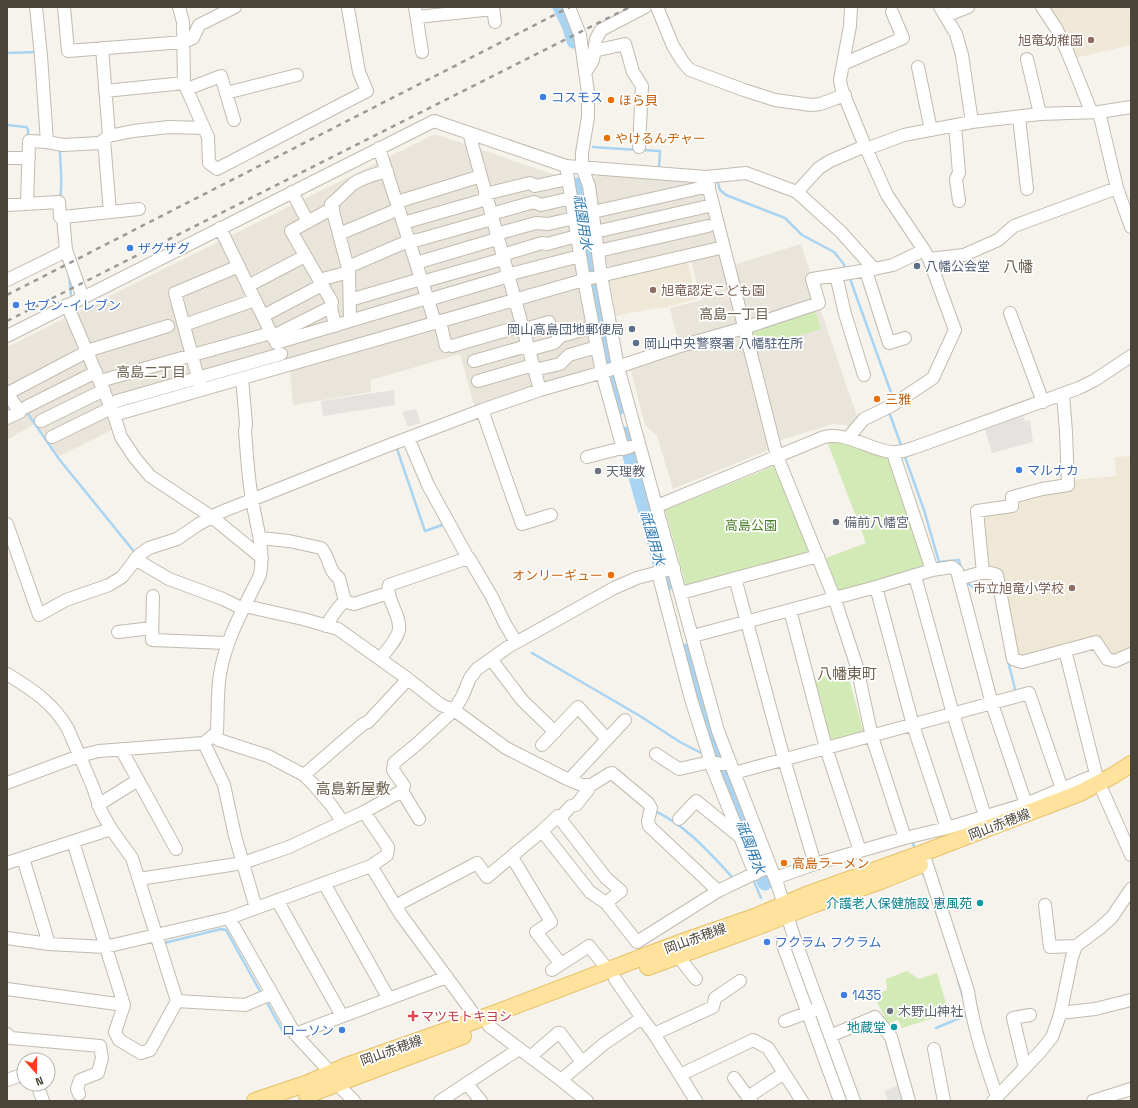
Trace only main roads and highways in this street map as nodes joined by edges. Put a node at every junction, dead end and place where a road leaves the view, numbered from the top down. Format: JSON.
{"nodes":[{"id":1,"x":1131,"y":764,"type":"edge"},
{"id":2,"x":1131,"y":776,"type":"edge"},
{"id":3,"x":1099,"y":784,"type":"junction"},
{"id":4,"x":785,"y":910,"type":"junction"},
{"id":5,"x":612,"y":975,"type":"junction"},
{"id":6,"x":334,"y":1078,"type":"junction"},
{"id":7,"x":255,"y":1101,"type":"edge"},
{"id":8,"x":289,"y":1101,"type":"edge"}],
"edges":[{"from":1,"to":3,"type":"main road","name":"岡山赤穂線"},
{"from":2,"to":3,"type":"main road","name":"岡山赤穂線"},
{"from":3,"to":4,"type":"main road","name":"岡山赤穂線"},
{"from":4,"to":5,"type":"main road","name":"岡山赤穂線"},
{"from":4,"to":5,"type":"main road","name":"岡山赤穂線"},
{"from":5,"to":6,"type":"main road","name":"岡山赤穂線"},
{"from":6,"to":7,"type":"main road","name":"岡山赤穂線"},
{"from":6,"to":8,"type":"main road","name":"岡山赤穂線"}]}
